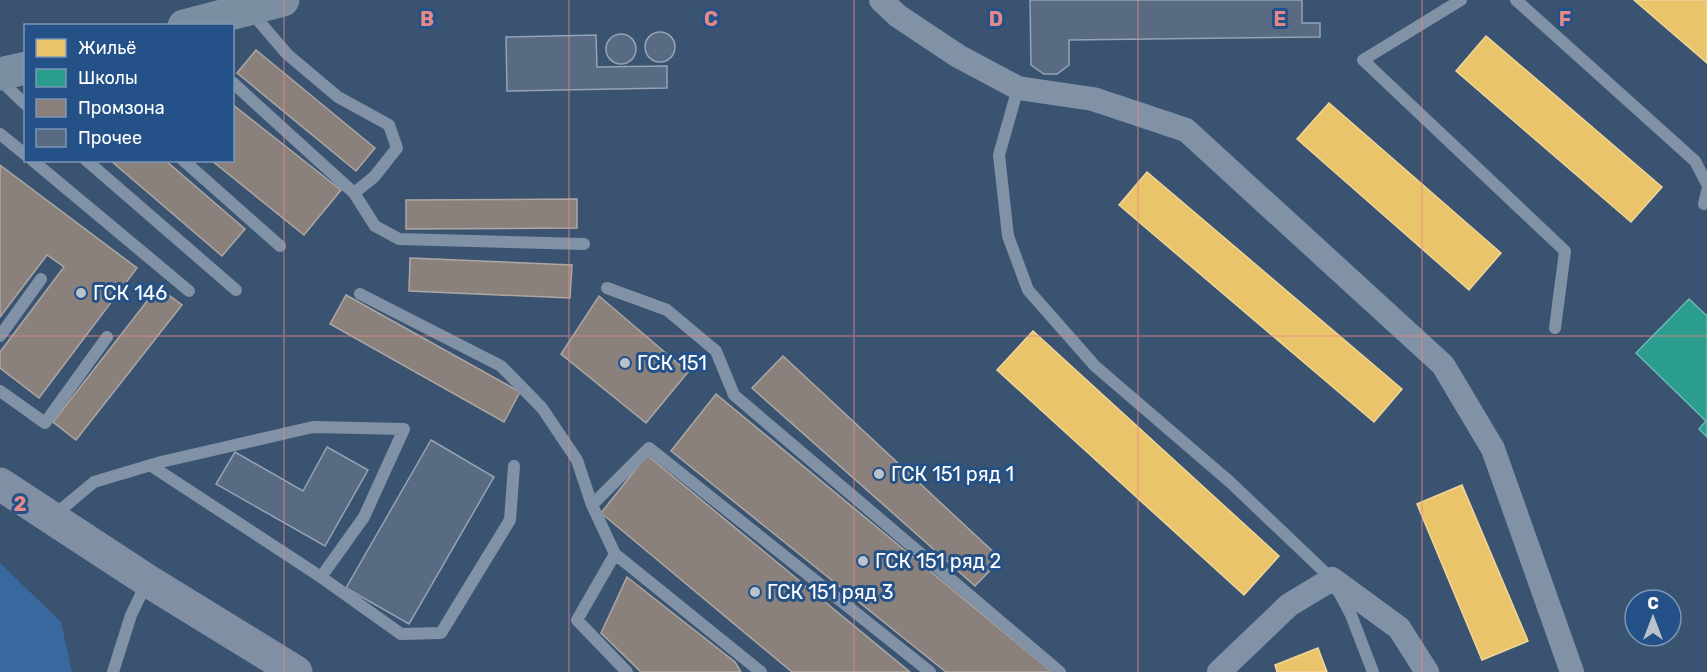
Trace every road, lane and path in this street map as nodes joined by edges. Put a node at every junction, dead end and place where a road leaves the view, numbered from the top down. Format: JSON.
{"nodes":[{"id":1,"x":283,"y":0,"type":"edge"},
{"id":2,"x":881,"y":0,"type":"edge"},
{"id":3,"x":1461,"y":0,"type":"edge"},
{"id":4,"x":1516,"y":0,"type":"edge"},
{"id":5,"x":248,"y":9,"type":"junction"},
{"id":6,"x":192,"y":24,"type":"edge"},
{"id":7,"x":24,"y":68,"type":"edge"},
{"id":8,"x":0,"y":74,"type":"edge"},
{"id":9,"x":0,"y":80,"type":"edge"},
{"id":10,"x":234,"y":84,"type":"edge"},
{"id":11,"x":1018,"y":88,"type":"junction"},
{"id":12,"x":24,"y":103,"type":"edge"},
{"id":13,"x":0,"y":134,"type":"edge"},
{"id":14,"x":24,"y":153,"type":"edge"},
{"id":15,"x":34,"y":162,"type":"edge"},
{"id":16,"x":88,"y":162,"type":"edge"},
{"id":17,"x":185,"y":162,"type":"edge"},
{"id":18,"x":1707,"y":184,"type":"edge"},
{"id":19,"x":354,"y":193,"type":"junction"},
{"id":20,"x":584,"y":244,"type":"dead end"},
{"id":21,"x":280,"y":246,"type":"dead end"},
{"id":22,"x":41,"y":279,"type":"dead end"},
{"id":23,"x":607,"y":288,"type":"dead end"},
{"id":24,"x":236,"y":290,"type":"dead end"},
{"id":25,"x":189,"y":291,"type":"dead end"},
{"id":26,"x":360,"y":294,"type":"dead end"},
{"id":27,"x":1555,"y":328,"type":"dead end"},
{"id":28,"x":0,"y":336,"type":"edge"},
{"id":29,"x":107,"y":336,"type":"dead end"},
{"id":30,"x":0,"y":391,"type":"edge"},
{"id":31,"x":150,"y":465,"type":"junction"},
{"id":32,"x":514,"y":466,"type":"dead end"},
{"id":33,"x":0,"y":484,"type":"edge"},
{"id":34,"x":592,"y":505,"type":"junction"},
{"id":35,"x":51,"y":518,"type":"junction"},
{"id":36,"x":615,"y":554,"type":"junction"},
{"id":37,"x":321,"y":577,"type":"junction"},
{"id":38,"x":1332,"y":579,"type":"junction"},
{"id":39,"x":148,"y":581,"type":"junction"},
{"id":40,"x":113,"y":672,"type":"edge"},
{"id":41,"x":296,"y":672,"type":"edge"},
{"id":42,"x":627,"y":672,"type":"edge"},
{"id":43,"x":761,"y":672,"type":"edge"},
{"id":44,"x":930,"y":672,"type":"edge"},
{"id":45,"x":1060,"y":672,"type":"edge"},
{"id":46,"x":1219,"y":672,"type":"edge"},
{"id":47,"x":1373,"y":672,"type":"edge"},
{"id":48,"x":1427,"y":672,"type":"edge"},
{"id":49,"x":1572,"y":672,"type":"edge"}],
"edges":[{"from":1,"to":5,"type":"street"},
{"from":2,"to":11,"type":"street"},
{"from":3,"to":27,"type":"lane"},
{"from":4,"to":18,"type":"lane"},
{"from":5,"to":6,"type":"street"},
{"from":5,"to":19,"type":"lane"},
{"from":7,"to":8,"type":"street"},
{"from":9,"to":12,"type":"lane"},
{"from":10,"to":19,"type":"lane"},
{"from":11,"to":38,"type":"lane"},
{"from":11,"to":49,"type":"street"},
{"from":13,"to":14,"type":"lane"},
{"from":15,"to":25,"type":"lane"},
{"from":16,"to":24,"type":"lane"},
{"from":17,"to":21,"type":"lane"},
{"from":19,"to":20,"type":"lane"},
{"from":22,"to":28,"type":"lane"},
{"from":23,"to":45,"type":"lane"},
{"from":26,"to":34,"type":"lane"},
{"from":29,"to":30,"type":"lane"},
{"from":31,"to":35,"type":"lane"},
{"from":31,"to":37,"type":"lane"},
{"from":31,"to":37,"type":"lane"},
{"from":32,"to":37,"type":"lane"},
{"from":33,"to":35,"type":"main road"},
{"from":34,"to":36,"type":"lane"},
{"from":34,"to":44,"type":"lane"},
{"from":35,"to":39,"type":"main road"},
{"from":36,"to":42,"type":"lane"},
{"from":36,"to":43,"type":"lane"},
{"from":38,"to":46,"type":"street"},
{"from":38,"to":47,"type":"lane"},
{"from":38,"to":48,"type":"street"},
{"from":39,"to":40,"type":"lane"},
{"from":39,"to":41,"type":"main road"}]}
